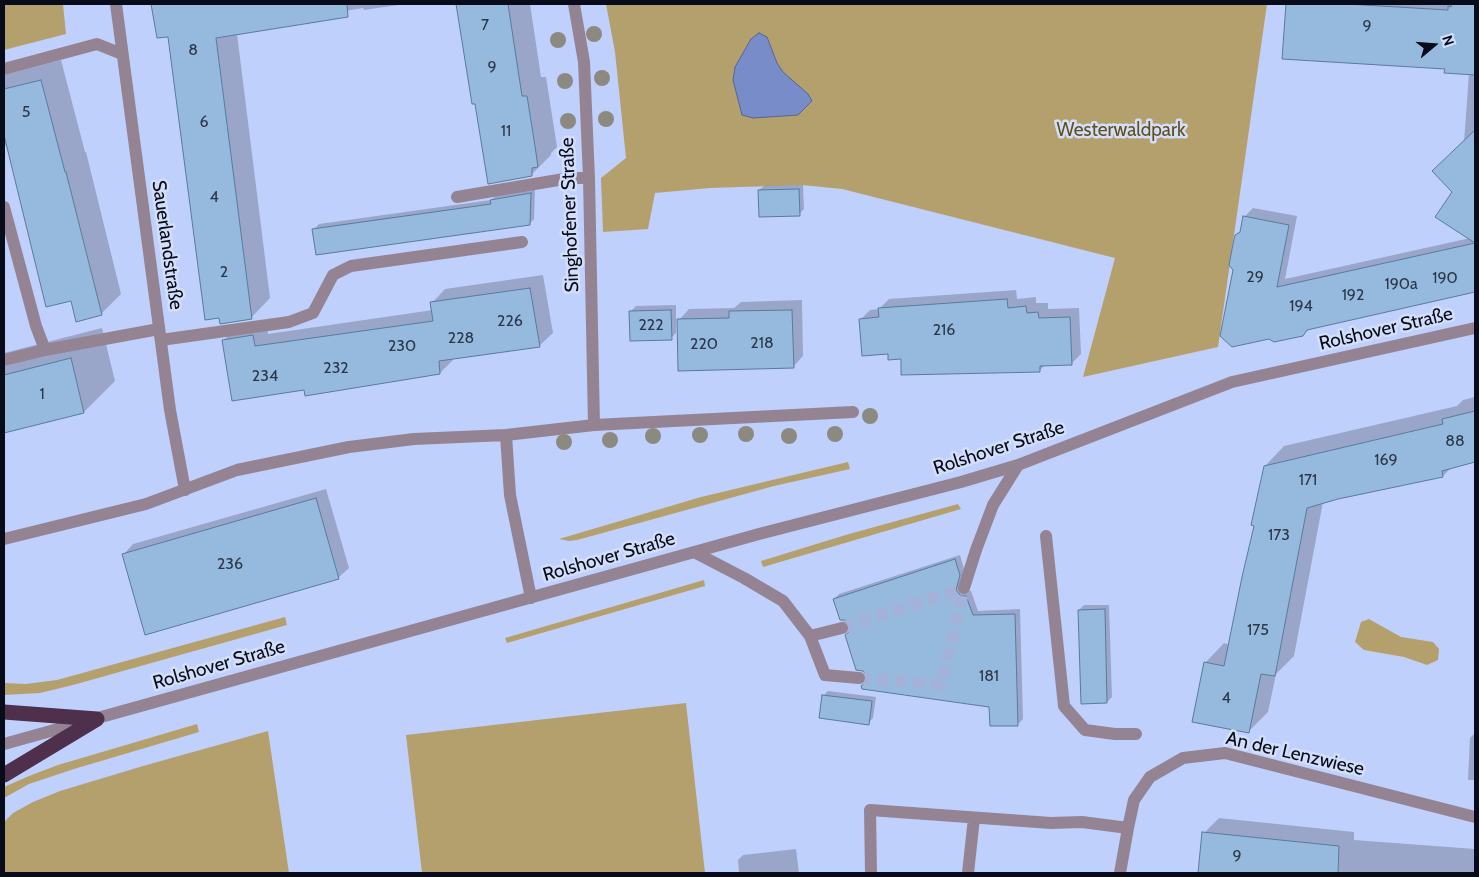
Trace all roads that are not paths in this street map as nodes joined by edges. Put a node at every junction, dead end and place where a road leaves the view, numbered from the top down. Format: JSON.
{"nodes":[{"id":1,"x":116,"y":4,"type":"edge"},
{"id":2,"x":574,"y":4,"type":"edge"},
{"id":3,"x":122,"y":54,"type":"junction"},
{"id":4,"x":4,"y":69,"type":"edge"},
{"id":5,"x":589,"y":181,"type":"junction"},
{"id":6,"x":457,"y":197,"type":"dead end"},
{"id":7,"x":4,"y":207,"type":"edge"},
{"id":8,"x":522,"y":242,"type":"dead end"},
{"id":9,"x":1475,"y":328,"type":"edge"},
{"id":10,"x":160,"y":334,"type":"junction"},
{"id":11,"x":44,"y":350,"type":"junction"},
{"id":12,"x":4,"y":360,"type":"edge"},
{"id":13,"x":853,"y":412,"type":"dead end"},
{"id":14,"x":594,"y":425,"type":"junction"},
{"id":15,"x":506,"y":435,"type":"junction"},
{"id":16,"x":1018,"y":465,"type":"junction"},
{"id":17,"x":185,"y":490,"type":"junction"},
{"id":18,"x":1046,"y":536,"type":"dead end"},
{"id":19,"x":4,"y":539,"type":"edge"},
{"id":20,"x":694,"y":552,"type":"junction"},
{"id":21,"x":964,"y":588,"type":"dead end"},
{"id":22,"x":531,"y":598,"type":"junction"},
{"id":23,"x":842,"y":628,"type":"tunnel mouth"},
{"id":24,"x":810,"y":636,"type":"junction"},
{"id":25,"x":859,"y":678,"type":"tunnel mouth"},
{"id":26,"x":4,"y":712,"type":"edge"},
{"id":27,"x":97,"y":719,"type":"junction"},
{"id":28,"x":1136,"y":734,"type":"dead end"},
{"id":29,"x":4,"y":744,"type":"edge"},
{"id":30,"x":4,"y":774,"type":"edge"},
{"id":31,"x":1475,"y":817,"type":"edge"},
{"id":32,"x":974,"y":818,"type":"junction"},
{"id":33,"x":1128,"y":828,"type":"junction"},
{"id":34,"x":871,"y":873,"type":"edge"},
{"id":35,"x":968,"y":873,"type":"edge"},
{"id":36,"x":1120,"y":873,"type":"edge"}],
"edges":[{"from":1,"to":3,"type":"street","name":"Sauerlandstraße"},
{"from":2,"to":5,"type":"street","name":"Singhofener Straße"},
{"from":3,"to":4,"type":"street"},
{"from":3,"to":10,"type":"street","name":"Sauerlandstraße"},
{"from":5,"to":6,"type":"street"},
{"from":5,"to":14,"type":"street","name":"Singhofener Straße"},
{"from":7,"to":11,"type":"street"},
{"from":8,"to":10,"type":"street"},
{"from":9,"to":16,"type":"street","name":"Rolshover Straße"},
{"from":10,"to":11,"type":"street"},
{"from":10,"to":17,"type":"street","name":"Sauerlandstraße"},
{"from":11,"to":12,"type":"street"},
{"from":13,"to":14,"type":"street"},
{"from":14,"to":15,"type":"street"},
{"from":15,"to":17,"type":"street"},
{"from":15,"to":22,"type":"street","name":"Rolshover Straße"},
{"from":16,"to":20,"type":"street","name":"Rolshover Straße"},
{"from":16,"to":21,"type":"street"},
{"from":17,"to":19,"type":"street"},
{"from":18,"to":28,"type":"street"},
{"from":20,"to":22,"type":"street","name":"Rolshover Straße"},
{"from":20,"to":24,"type":"street"},
{"from":22,"to":27,"type":"street","name":"Rolshover Straße"},
{"from":23,"to":24,"type":"street"},
{"from":24,"to":25,"type":"street"},
{"from":26,"to":27,"type":"highway"},
{"from":27,"to":29,"type":"street","name":"Rolshover Straße"},
{"from":27,"to":30,"type":"highway"},
{"from":31,"to":33,"type":"street","name":"An der Lenzwiese"},
{"from":32,"to":33,"type":"street"},
{"from":32,"to":34,"type":"street"},
{"from":32,"to":35,"type":"street"},
{"from":33,"to":36,"type":"street","name":"An der Lenzwiese"}]}
